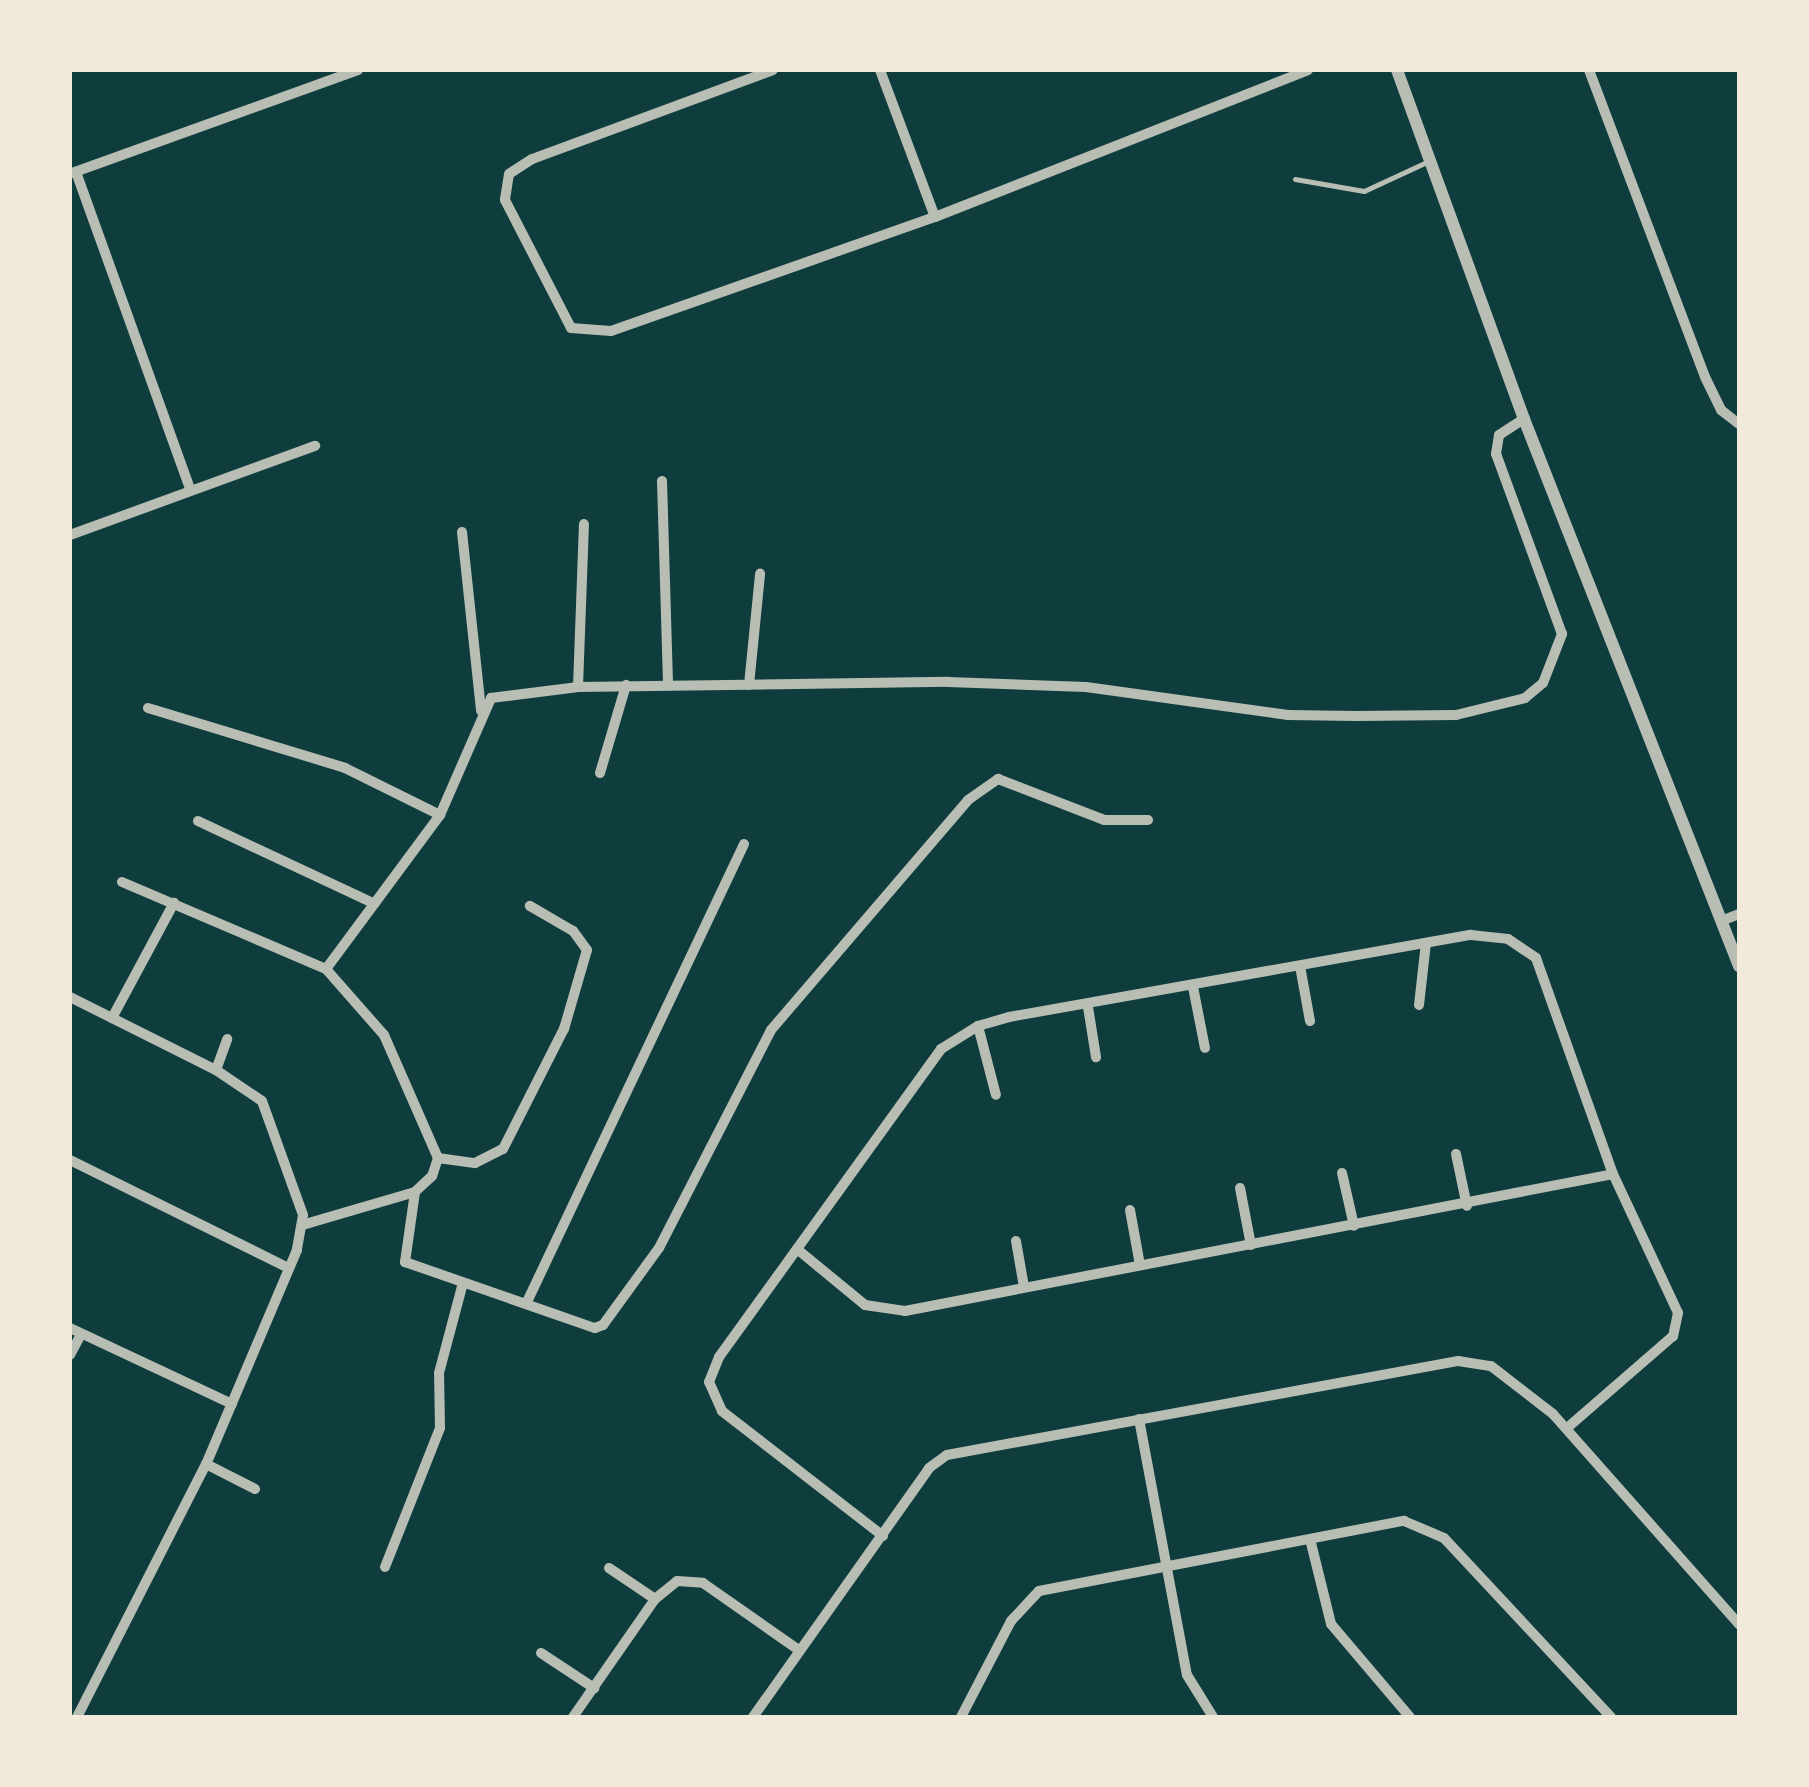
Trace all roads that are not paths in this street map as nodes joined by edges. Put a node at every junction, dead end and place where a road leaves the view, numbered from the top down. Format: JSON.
{"nodes":[{"id":1,"x":358,"y":70,"type":"edge"},
{"id":2,"x":773,"y":70,"type":"edge"},
{"id":3,"x":880,"y":70,"type":"edge"},
{"id":4,"x":1308,"y":70,"type":"edge"},
{"id":5,"x":1397,"y":70,"type":"edge"},
{"id":6,"x":1589,"y":70,"type":"edge"},
{"id":7,"x":1432,"y":160,"type":"junction"},
{"id":8,"x":73,"y":173,"type":"edge"},
{"id":9,"x":1295,"y":178,"type":"dead end"},
{"id":10,"x":935,"y":217,"type":"junction"},
{"id":11,"x":1524,"y":419,"type":"junction"},
{"id":12,"x":1739,"y":424,"type":"edge"},
{"id":13,"x":315,"y":446,"type":"dead end"},
{"id":14,"x":662,"y":481,"type":"dead end"},
{"id":15,"x":190,"y":489,"type":"junction"},
{"id":16,"x":584,"y":524,"type":"dead end"},
{"id":17,"x":462,"y":532,"type":"dead end"},
{"id":18,"x":70,"y":535,"type":"edge"},
{"id":19,"x":760,"y":574,"type":"dead end"},
{"id":20,"x":668,"y":684,"type":"junction"},
{"id":21,"x":626,"y":685,"type":"junction"},
{"id":22,"x":749,"y":685,"type":"junction"},
{"id":23,"x":578,"y":686,"type":"junction"},
{"id":24,"x":148,"y":708,"type":"dead end"},
{"id":25,"x":480,"y":711,"type":"junction"},
{"id":26,"x":600,"y":773,"type":"dead end"},
{"id":27,"x":440,"y":815,"type":"junction"},
{"id":28,"x":1148,"y":820,"type":"dead end"},
{"id":29,"x":198,"y":821,"type":"dead end"},
{"id":30,"x":744,"y":844,"type":"dead end"},
{"id":31,"x":122,"y":882,"type":"dead end"},
{"id":32,"x":174,"y":902,"type":"junction"},
{"id":33,"x":375,"y":904,"type":"junction"},
{"id":34,"x":530,"y":906,"type":"dead end"},
{"id":35,"x":1739,"y":914,"type":"edge"},
{"id":36,"x":1722,"y":921,"type":"junction"},
{"id":37,"x":1426,"y":943,"type":"junction"},
{"id":38,"x":1300,"y":966,"type":"junction"},
{"id":39,"x":1739,"y":966,"type":"edge"},
{"id":40,"x":326,"y":969,"type":"junction"},
{"id":41,"x":1193,"y":987,"type":"junction"},
{"id":42,"x":70,"y":997,"type":"edge"},
{"id":43,"x":1419,"y":1004,"type":"dead end"},
{"id":44,"x":1088,"y":1007,"type":"junction"},
{"id":45,"x":112,"y":1018,"type":"junction"},
{"id":46,"x":1310,"y":1021,"type":"dead end"},
{"id":47,"x":978,"y":1026,"type":"junction"},
{"id":48,"x":228,"y":1039,"type":"dead end"},
{"id":49,"x":1205,"y":1048,"type":"dead end"},
{"id":50,"x":1096,"y":1057,"type":"dead end"},
{"id":51,"x":216,"y":1070,"type":"junction"},
{"id":52,"x":996,"y":1095,"type":"dead end"},
{"id":53,"x":1456,"y":1154,"type":"dead end"},
{"id":54,"x":438,"y":1158,"type":"junction"},
{"id":55,"x":70,"y":1160,"type":"edge"},
{"id":56,"x":1342,"y":1174,"type":"dead end"},
{"id":57,"x":1613,"y":1174,"type":"junction"},
{"id":58,"x":1240,"y":1188,"type":"dead end"},
{"id":59,"x":415,"y":1192,"type":"junction"},
{"id":60,"x":1468,"y":1206,"type":"junction"},
{"id":61,"x":1130,"y":1210,"type":"dead end"},
{"id":62,"x":302,"y":1225,"type":"junction"},
{"id":63,"x":1354,"y":1226,"type":"junction"},
{"id":64,"x":1016,"y":1241,"type":"dead end"},
{"id":65,"x":1251,"y":1244,"type":"junction"},
{"id":66,"x":797,"y":1249,"type":"junction"},
{"id":67,"x":1140,"y":1265,"type":"junction"},
{"id":68,"x":288,"y":1268,"type":"junction"},
{"id":69,"x":464,"y":1283,"type":"junction"},
{"id":70,"x":1024,"y":1287,"type":"junction"},
{"id":71,"x":526,"y":1304,"type":"junction"},
{"id":72,"x":75,"y":1331,"type":"edge"},
{"id":73,"x":70,"y":1355,"type":"edge"},
{"id":74,"x":232,"y":1404,"type":"junction"},
{"id":75,"x":1139,"y":1419,"type":"junction"},
{"id":76,"x":1567,"y":1428,"type":"junction"},
{"id":77,"x":206,"y":1464,"type":"junction"},
{"id":78,"x":255,"y":1489,"type":"dead end"},
{"id":79,"x":883,"y":1536,"type":"junction"},
{"id":80,"x":1310,"y":1543,"type":"junction"},
{"id":81,"x":385,"y":1568,"type":"dead end"},
{"id":82,"x":609,"y":1568,"type":"dead end"},
{"id":83,"x":1165,"y":1568,"type":"junction"},
{"id":84,"x":655,"y":1599,"type":"junction"},
{"id":85,"x":1739,"y":1624,"type":"edge"},
{"id":86,"x":800,"y":1651,"type":"junction"},
{"id":87,"x":542,"y":1652,"type":"dead end"},
{"id":88,"x":594,"y":1688,"type":"junction"},
{"id":89,"x":77,"y":1717,"type":"edge"},
{"id":90,"x":573,"y":1717,"type":"edge"},
{"id":91,"x":754,"y":1717,"type":"edge"},
{"id":92,"x":962,"y":1717,"type":"edge"},
{"id":93,"x":1213,"y":1717,"type":"edge"},
{"id":94,"x":1410,"y":1717,"type":"edge"},
{"id":95,"x":1610,"y":1717,"type":"edge"}],
"edges":[{"from":1,"to":8,"type":"street"},
{"from":2,"to":10,"type":"street"},
{"from":3,"to":10,"type":"street"},
{"from":4,"to":10,"type":"street"},
{"from":5,"to":7,"type":"street"},
{"from":6,"to":12,"type":"street"},
{"from":7,"to":9,"type":"lane"},
{"from":7,"to":11,"type":"street"},
{"from":8,"to":15,"type":"street"},
{"from":11,"to":22,"type":"street"},
{"from":11,"to":36,"type":"street"},
{"from":13,"to":15,"type":"street"},
{"from":14,"to":20,"type":"street"},
{"from":15,"to":18,"type":"street"},
{"from":16,"to":23,"type":"street"},
{"from":17,"to":25,"type":"street"},
{"from":19,"to":22,"type":"street"},
{"from":20,"to":21,"type":"street"},
{"from":20,"to":22,"type":"street"},
{"from":21,"to":23,"type":"street"},
{"from":21,"to":26,"type":"street"},
{"from":23,"to":25,"type":"street"},
{"from":24,"to":27,"type":"street"},
{"from":25,"to":27,"type":"street"},
{"from":27,"to":33,"type":"street"},
{"from":28,"to":71,"type":"street"},
{"from":29,"to":33,"type":"street"},
{"from":30,"to":71,"type":"street"},
{"from":31,"to":32,"type":"street"},
{"from":32,"to":40,"type":"street"},
{"from":32,"to":45,"type":"street"},
{"from":33,"to":40,"type":"street"},
{"from":34,"to":54,"type":"street"},
{"from":35,"to":36,"type":"street"},
{"from":36,"to":39,"type":"street"},
{"from":37,"to":38,"type":"street"},
{"from":37,"to":43,"type":"street"},
{"from":37,"to":57,"type":"street"},
{"from":38,"to":41,"type":"street"},
{"from":38,"to":46,"type":"street"},
{"from":40,"to":54,"type":"street"},
{"from":41,"to":44,"type":"street"},
{"from":41,"to":49,"type":"street"},
{"from":42,"to":45,"type":"street"},
{"from":44,"to":47,"type":"street"},
{"from":44,"to":50,"type":"street"},
{"from":45,"to":51,"type":"street"},
{"from":47,"to":52,"type":"street"},
{"from":47,"to":66,"type":"street"},
{"from":48,"to":51,"type":"street"},
{"from":51,"to":62,"type":"street"},
{"from":53,"to":60,"type":"street"},
{"from":54,"to":59,"type":"street"},
{"from":55,"to":68,"type":"street"},
{"from":56,"to":63,"type":"street"},
{"from":57,"to":60,"type":"street"},
{"from":57,"to":76,"type":"street"},
{"from":58,"to":65,"type":"street"},
{"from":59,"to":62,"type":"street"},
{"from":59,"to":69,"type":"street"},
{"from":60,"to":63,"type":"street"},
{"from":61,"to":67,"type":"street"},
{"from":62,"to":68,"type":"street"},
{"from":63,"to":65,"type":"street"},
{"from":64,"to":70,"type":"street"},
{"from":65,"to":67,"type":"street"},
{"from":66,"to":70,"type":"street"},
{"from":66,"to":79,"type":"street"},
{"from":67,"to":70,"type":"street"},
{"from":68,"to":74,"type":"street"},
{"from":69,"to":71,"type":"street"},
{"from":69,"to":81,"type":"street"},
{"from":72,"to":73,"type":"street"},
{"from":72,"to":74,"type":"street"},
{"from":74,"to":77,"type":"street"},
{"from":75,"to":76,"type":"street"},
{"from":75,"to":79,"type":"street"},
{"from":75,"to":83,"type":"street"},
{"from":76,"to":85,"type":"street"},
{"from":77,"to":78,"type":"street"},
{"from":77,"to":89,"type":"street"},
{"from":79,"to":86,"type":"street"},
{"from":80,"to":83,"type":"street"},
{"from":80,"to":94,"type":"street"},
{"from":80,"to":95,"type":"street"},
{"from":82,"to":84,"type":"street"},
{"from":83,"to":92,"type":"street"},
{"from":83,"to":93,"type":"street"},
{"from":84,"to":86,"type":"street"},
{"from":84,"to":88,"type":"street"},
{"from":86,"to":91,"type":"street"},
{"from":87,"to":88,"type":"street"},
{"from":88,"to":90,"type":"street"}]}
